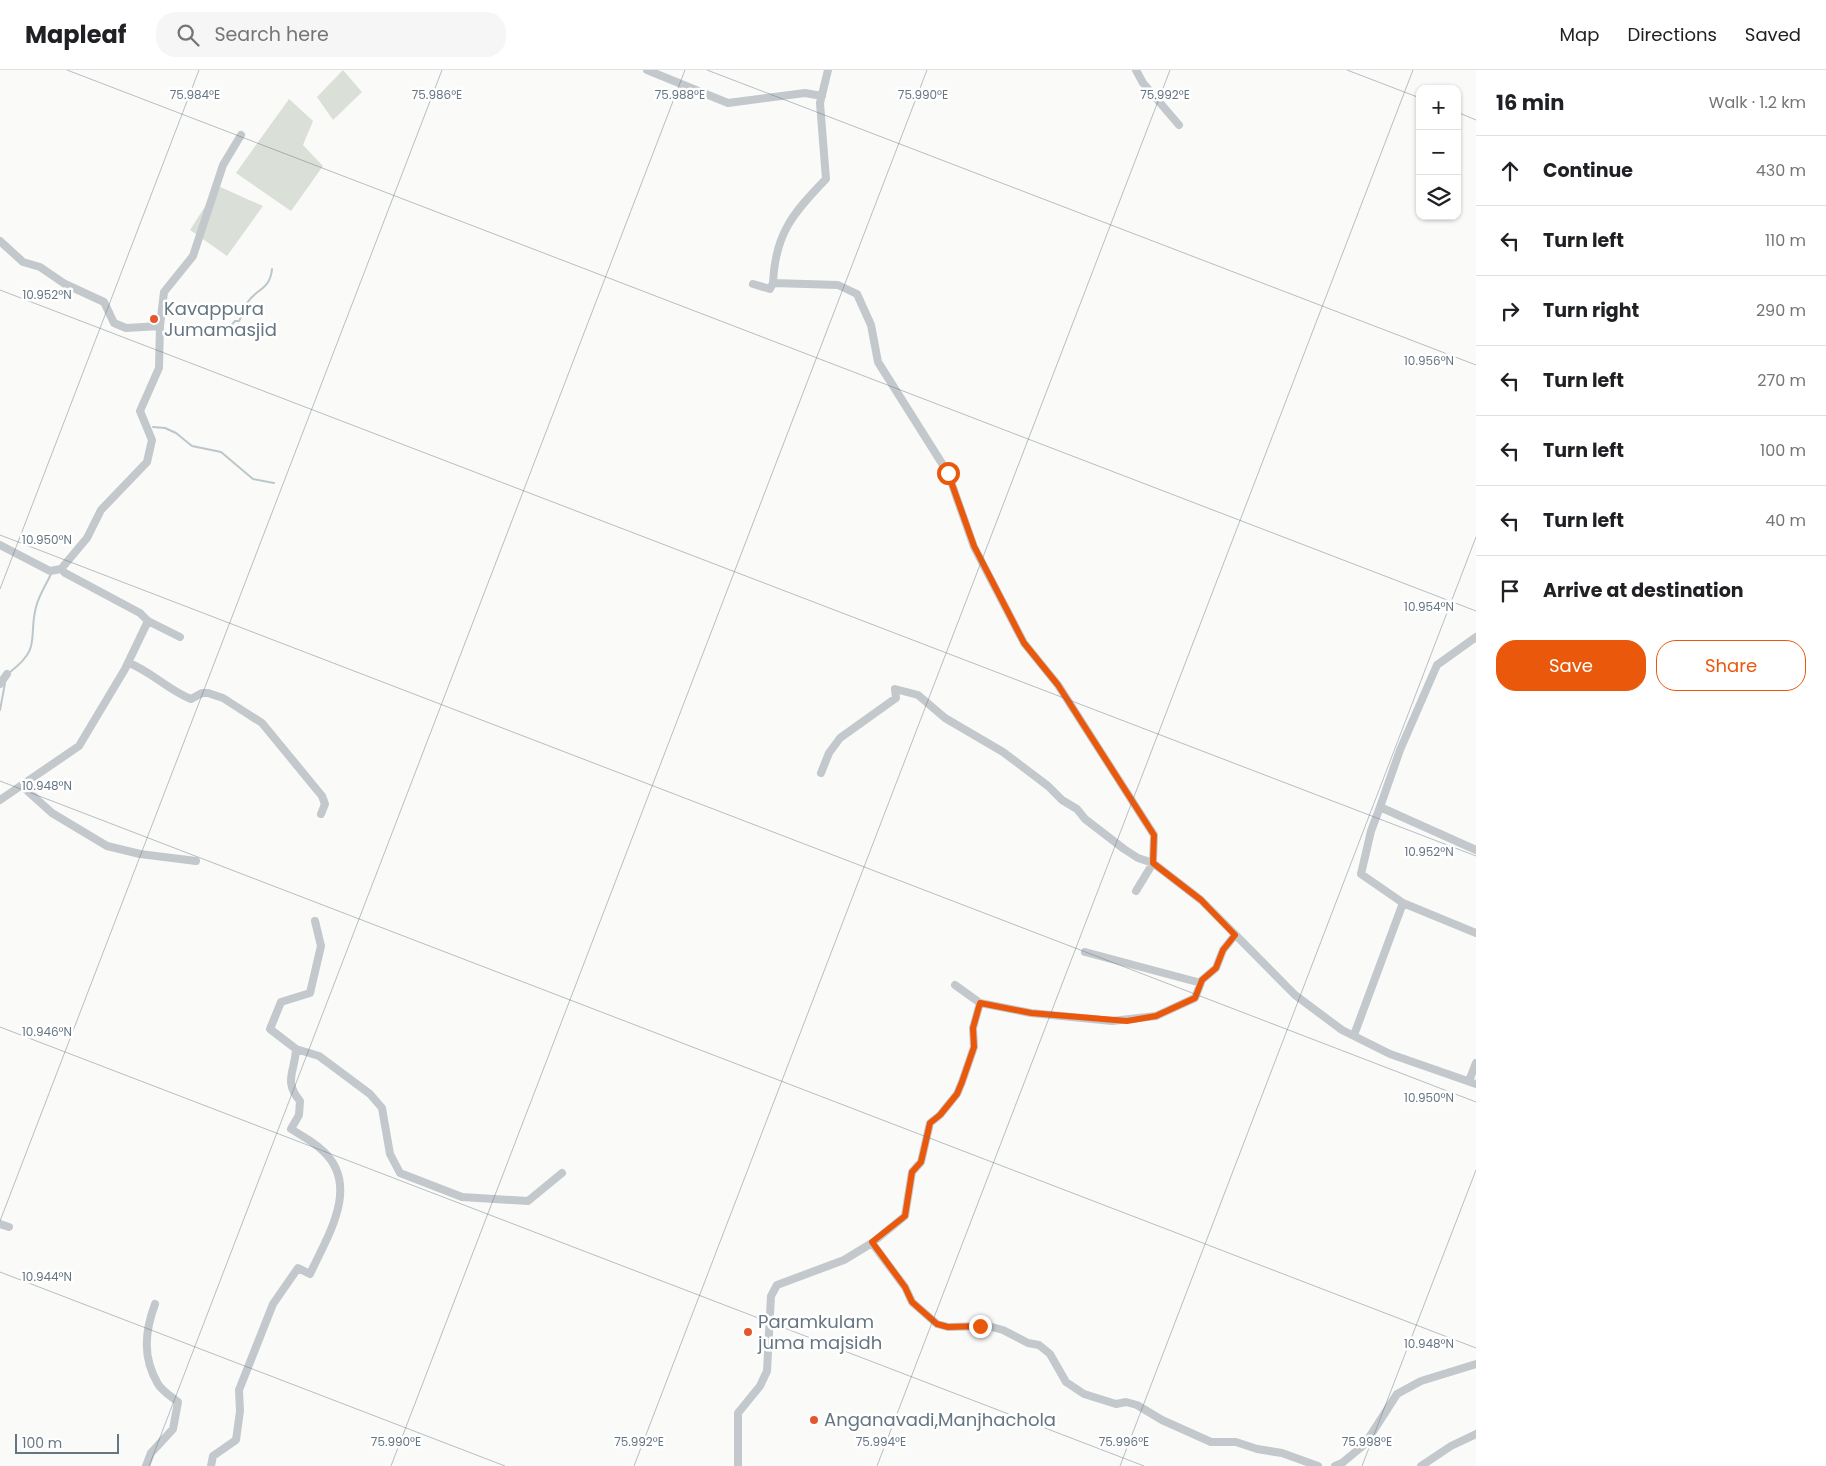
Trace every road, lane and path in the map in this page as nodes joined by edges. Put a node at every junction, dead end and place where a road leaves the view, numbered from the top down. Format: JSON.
{"nodes":[{"id":1,"x":647,"y":70,"type":"edge"},
{"id":2,"x":828,"y":70,"type":"edge"},
{"id":3,"x":1136,"y":70,"type":"edge"},
{"id":4,"x":822,"y":96,"type":"junction"},
{"id":5,"x":1179,"y":125,"type":"dead end"},
{"id":6,"x":241,"y":135,"type":"dead end"},
{"id":7,"x":0,"y":241,"type":"edge"},
{"id":8,"x":773,"y":283,"type":"junction"},
{"id":9,"x":753,"y":284,"type":"dead end"},
{"id":10,"x":156,"y":326,"type":"junction"},
{"id":11,"x":0,"y":545,"type":"edge"},
{"id":12,"x":61,"y":569,"type":"junction"},
{"id":13,"x":148,"y":621,"type":"junction"},
{"id":14,"x":180,"y":637,"type":"dead end"},
{"id":15,"x":1476,"y":637,"type":"edge"},
{"id":16,"x":128,"y":663,"type":"junction"},
{"id":17,"x":7,"y":674,"type":"dead end"},
{"id":18,"x":0,"y":684,"type":"edge"},
{"id":19,"x":821,"y":773,"type":"dead end"},
{"id":20,"x":22,"y":786,"type":"junction"},
{"id":21,"x":0,"y":800,"type":"edge"},
{"id":22,"x":1380,"y":807,"type":"junction"},
{"id":23,"x":321,"y":814,"type":"dead end"},
{"id":24,"x":1476,"y":850,"type":"edge"},
{"id":25,"x":196,"y":861,"type":"dead end"},
{"id":26,"x":1153,"y":863,"type":"junction"},
{"id":27,"x":1136,"y":891,"type":"dead end"},
{"id":28,"x":1403,"y":903,"type":"junction"},
{"id":29,"x":315,"y":921,"type":"dead end"},
{"id":30,"x":1476,"y":933,"type":"edge"},
{"id":31,"x":1235,"y":935,"type":"junction"},
{"id":32,"x":1085,"y":952,"type":"dead end"},
{"id":33,"x":1201,"y":983,"type":"junction"},
{"id":34,"x":955,"y":985,"type":"dead end"},
{"id":35,"x":980,"y":1003,"type":"junction"},
{"id":36,"x":1354,"y":1035,"type":"junction"},
{"id":37,"x":296,"y":1049,"type":"junction"},
{"id":38,"x":1476,"y":1063,"type":"edge"},
{"id":39,"x":1472,"y":1083,"type":"edge"},
{"id":40,"x":562,"y":1172,"type":"dead end"},
{"id":41,"x":0,"y":1224,"type":"edge"},
{"id":42,"x":9,"y":1227,"type":"dead end"},
{"id":43,"x":872,"y":1242,"type":"junction"},
{"id":44,"x":155,"y":1304,"type":"dead end"},
{"id":45,"x":1476,"y":1364,"type":"edge"},
{"id":46,"x":1476,"y":1434,"type":"edge"},
{"id":47,"x":146,"y":1466,"type":"edge"},
{"id":48,"x":211,"y":1466,"type":"edge"},
{"id":49,"x":738,"y":1466,"type":"edge"},
{"id":50,"x":1318,"y":1466,"type":"edge"},
{"id":51,"x":1335,"y":1466,"type":"edge"},
{"id":52,"x":1421,"y":1466,"type":"edge"}],
"edges":[{"from":1,"to":4,"type":"street"},
{"from":2,"to":4,"type":"street"},
{"from":3,"to":5,"type":"street"},
{"from":4,"to":8,"type":"street"},
{"from":6,"to":10,"type":"street"},
{"from":7,"to":10,"type":"street"},
{"from":8,"to":9,"type":"street"},
{"from":8,"to":26,"type":"street"},
{"from":10,"to":12,"type":"street"},
{"from":11,"to":12,"type":"street"},
{"from":12,"to":13,"type":"street"},
{"from":13,"to":14,"type":"street"},
{"from":13,"to":16,"type":"street"},
{"from":15,"to":22,"type":"street"},
{"from":16,"to":20,"type":"street"},
{"from":16,"to":23,"type":"street"},
{"from":17,"to":18,"type":"street"},
{"from":19,"to":26,"type":"street"},
{"from":20,"to":21,"type":"street"},
{"from":20,"to":25,"type":"street"},
{"from":22,"to":24,"type":"street"},
{"from":22,"to":28,"type":"street"},
{"from":26,"to":27,"type":"street"},
{"from":26,"to":31,"type":"street"},
{"from":28,"to":30,"type":"street"},
{"from":28,"to":36,"type":"street"},
{"from":29,"to":37,"type":"street"},
{"from":31,"to":33,"type":"street"},
{"from":31,"to":36,"type":"street"},
{"from":32,"to":33,"type":"street"},
{"from":33,"to":35,"type":"street"},
{"from":34,"to":35,"type":"street"},
{"from":35,"to":43,"type":"street"},
{"from":36,"to":39,"type":"street"},
{"from":37,"to":40,"type":"street"},
{"from":37,"to":48,"type":"street"},
{"from":38,"to":39,"type":"street"},
{"from":41,"to":42,"type":"street"},
{"from":43,"to":49,"type":"street"},
{"from":43,"to":50,"type":"street"},
{"from":44,"to":47,"type":"street"},
{"from":45,"to":51,"type":"street"},
{"from":46,"to":52,"type":"street"}]}
